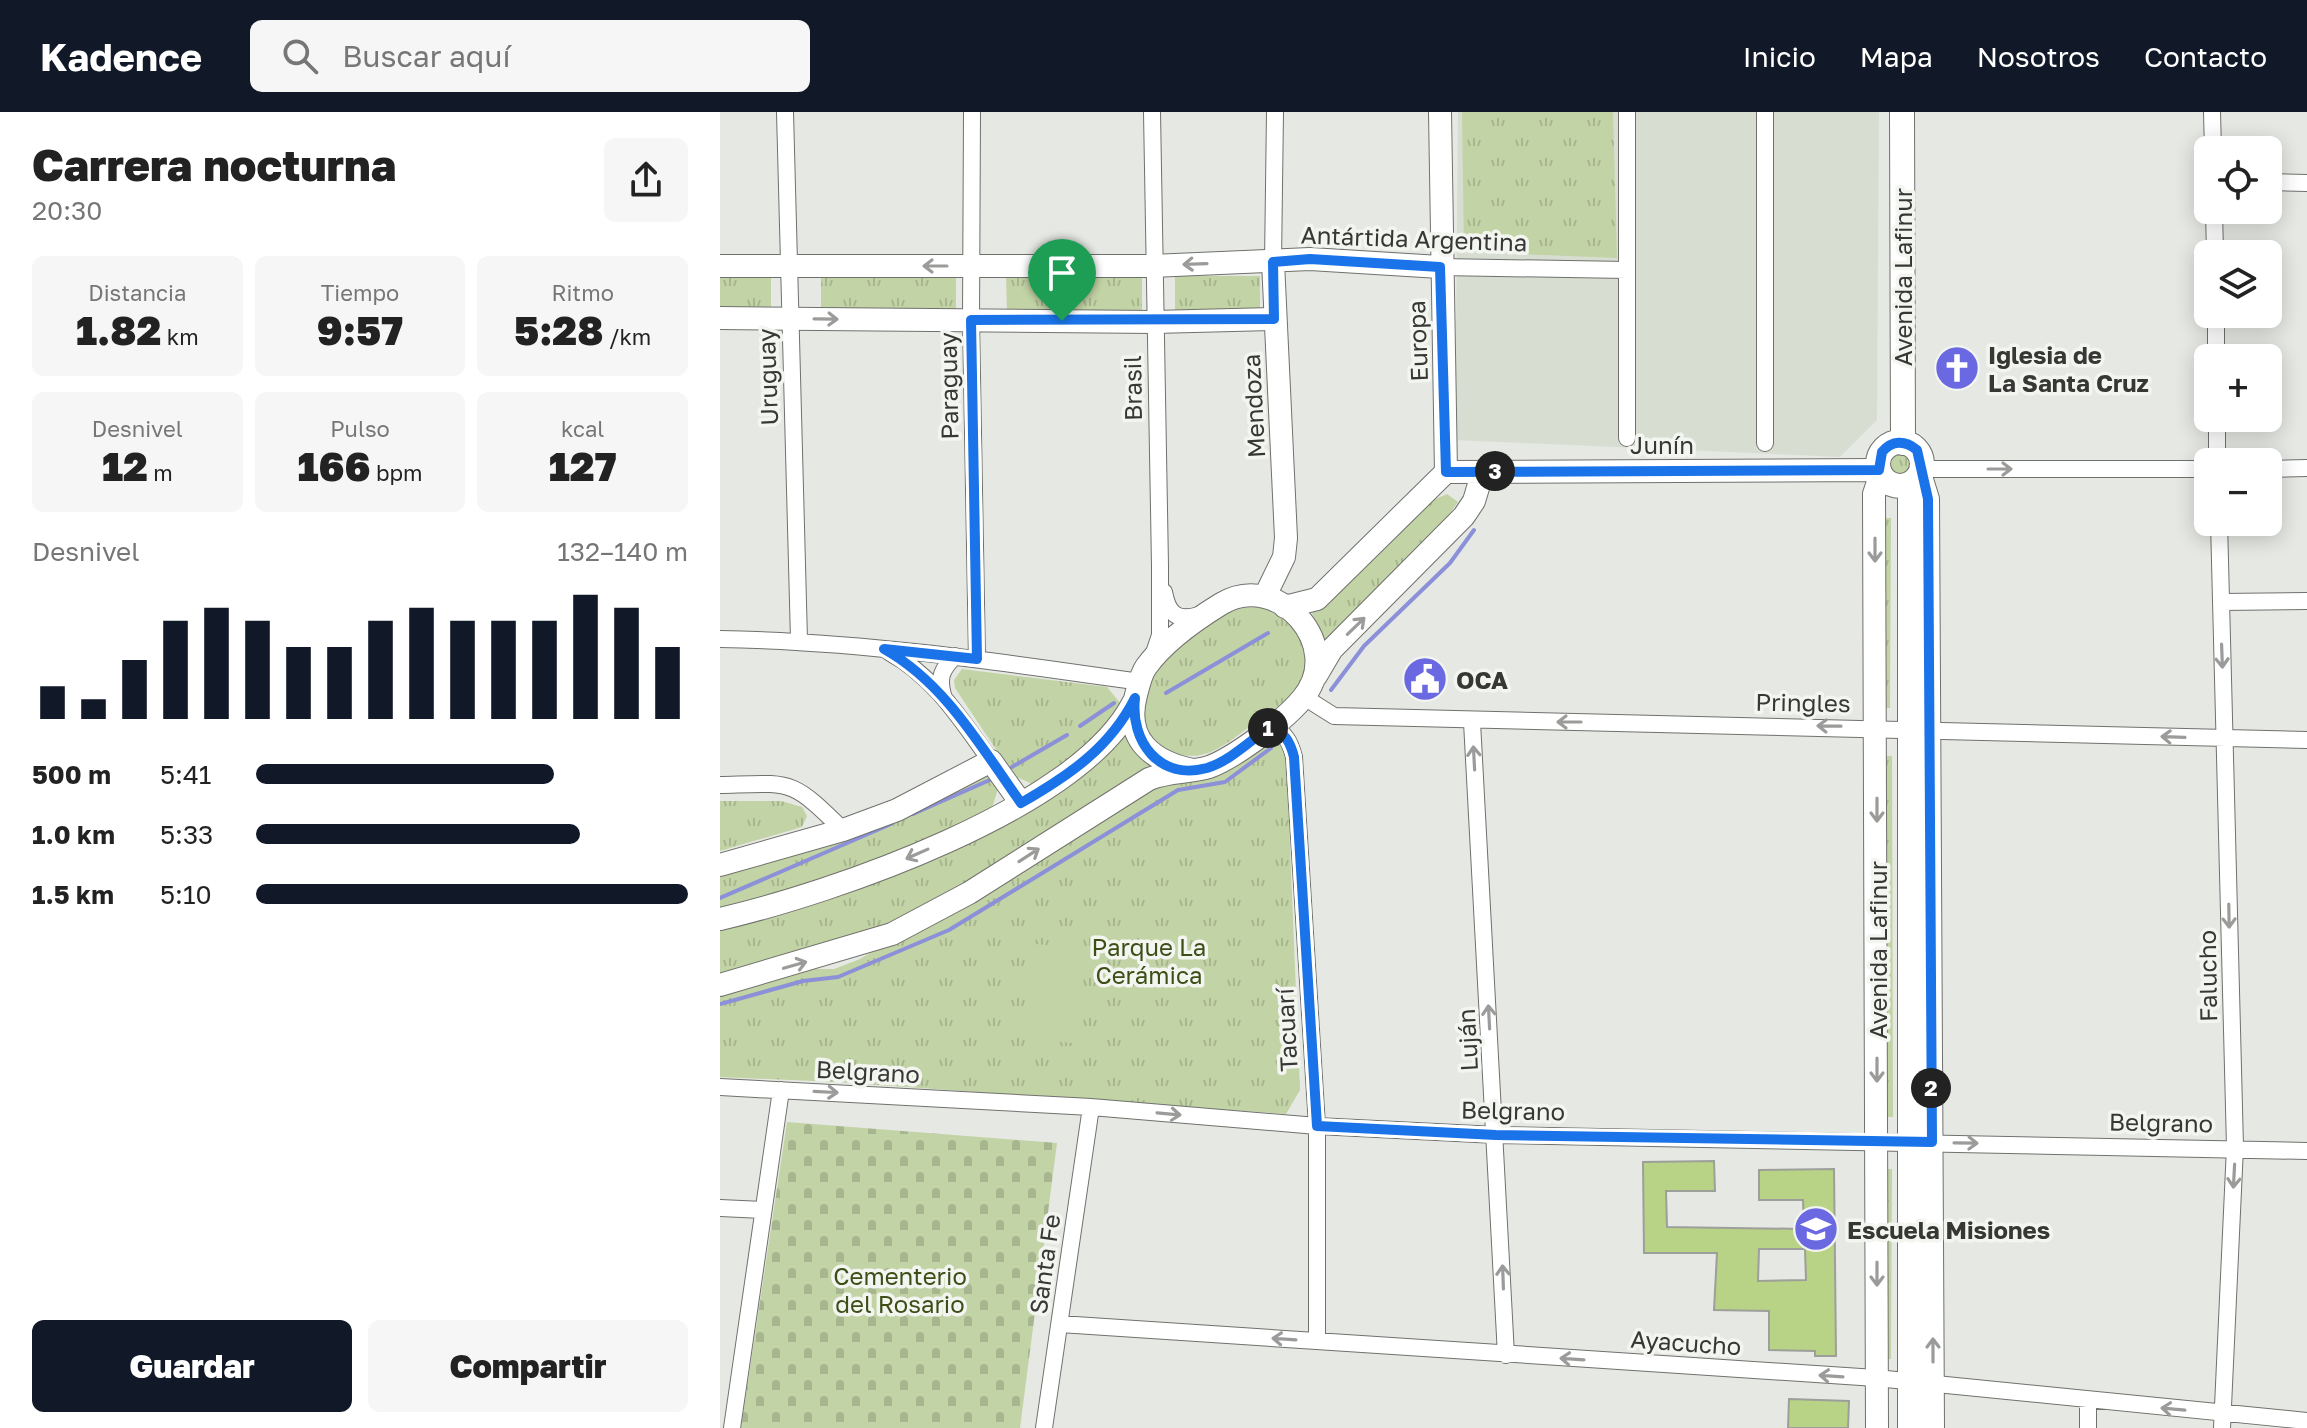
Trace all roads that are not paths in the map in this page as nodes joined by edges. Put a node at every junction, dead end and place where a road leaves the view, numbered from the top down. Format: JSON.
{"nodes":[{"id":1,"x":785,"y":112,"type":"edge"},
{"id":2,"x":972,"y":112,"type":"edge"},
{"id":3,"x":1152,"y":112,"type":"edge"},
{"id":4,"x":1275,"y":112,"type":"edge"},
{"id":5,"x":1440,"y":112,"type":"edge"},
{"id":6,"x":1627,"y":112,"type":"edge"},
{"id":7,"x":1765,"y":112,"type":"edge"},
{"id":8,"x":1902,"y":112,"type":"edge"},
{"id":9,"x":2212,"y":112,"type":"edge"},
{"id":10,"x":2213,"y":136,"type":"edge"},
{"id":11,"x":2282,"y":182,"type":"edge"},
{"id":12,"x":2307,"y":183,"type":"edge"},
{"id":13,"x":1273,"y":262,"type":"junction"},
{"id":14,"x":720,"y":266,"type":"edge"},
{"id":15,"x":787,"y":266,"type":"junction"},
{"id":16,"x":1152,"y":266,"type":"junction"},
{"id":17,"x":970,"y":267,"type":"junction"},
{"id":18,"x":1440,"y":267,"type":"junction"},
{"id":19,"x":1627,"y":270,"type":"junction"},
{"id":20,"x":720,"y":318,"type":"edge"},
{"id":21,"x":789,"y":318,"type":"junction"},
{"id":22,"x":1274,"y":319,"type":"junction"},
{"id":23,"x":971,"y":320,"type":"junction"},
{"id":24,"x":1154,"y":322,"type":"junction"},
{"id":25,"x":1627,"y":438,"type":"dead end"},
{"id":26,"x":1765,"y":443,"type":"dead end"},
{"id":27,"x":1903,"y":443,"type":"junction"},
{"id":28,"x":2307,"y":468,"type":"edge"},
{"id":29,"x":2194,"y":469,"type":"edge"},
{"id":30,"x":2282,"y":469,"type":"edge"},
{"id":31,"x":1483,"y":471,"type":"junction"},
{"id":32,"x":1446,"y":472,"type":"junction"},
{"id":33,"x":1901,"y":476,"type":"junction"},
{"id":34,"x":2219,"y":536,"type":"edge"},
{"id":35,"x":1160,"y":566,"type":"junction"},
{"id":36,"x":2307,"y":601,"type":"edge"},
{"id":37,"x":1224,"y":602,"type":"junction"},
{"id":38,"x":1275,"y":602,"type":"junction"},
{"id":39,"x":2221,"y":602,"type":"junction"},
{"id":40,"x":720,"y":639,"type":"edge"},
{"id":41,"x":799,"y":640,"type":"junction"},
{"id":42,"x":884,"y":649,"type":"junction"},
{"id":43,"x":955,"y":656,"type":"junction"},
{"id":44,"x":977,"y":659,"type":"junction"},
{"id":45,"x":1140,"y":683,"type":"junction"},
{"id":46,"x":1307,"y":693,"type":"junction"},
{"id":47,"x":943,"y":695,"type":"junction"},
{"id":48,"x":1472,"y":722,"type":"junction"},
{"id":49,"x":1271,"y":726,"type":"junction"},
{"id":50,"x":1904,"y":728,"type":"junction"},
{"id":51,"x":2225,"y":739,"type":"junction"},
{"id":52,"x":2307,"y":740,"type":"edge"},
{"id":53,"x":991,"y":761,"type":"junction"},
{"id":54,"x":1193,"y":770,"type":"junction"},
{"id":55,"x":720,"y":785,"type":"edge"},
{"id":56,"x":1021,"y":803,"type":"junction"},
{"id":57,"x":843,"y":830,"type":"junction"},
{"id":58,"x":720,"y":865,"type":"edge"},
{"id":59,"x":720,"y":919,"type":"edge"},
{"id":60,"x":720,"y":985,"type":"edge"},
{"id":61,"x":720,"y":1087,"type":"edge"},
{"id":62,"x":781,"y":1090,"type":"junction"},
{"id":63,"x":1091,"y":1107,"type":"junction"},
{"id":64,"x":1317,"y":1126,"type":"junction"},
{"id":65,"x":1496,"y":1135,"type":"junction"},
{"id":66,"x":1904,"y":1141,"type":"junction"},
{"id":67,"x":2235,"y":1147,"type":"junction"},
{"id":68,"x":2307,"y":1151,"type":"edge"},
{"id":69,"x":720,"y":1208,"type":"edge"},
{"id":70,"x":763,"y":1210,"type":"junction"},
{"id":71,"x":1060,"y":1324,"type":"junction"},
{"id":72,"x":1317,"y":1341,"type":"junction"},
{"id":73,"x":1506,"y":1355,"type":"junction"},
{"id":74,"x":1904,"y":1381,"type":"junction"},
{"id":75,"x":2088,"y":1402,"type":"junction"},
{"id":76,"x":2222,"y":1421,"type":"edge"},
{"id":77,"x":2307,"y":1421,"type":"edge"},
{"id":78,"x":732,"y":1428,"type":"edge"},
{"id":79,"x":1044,"y":1428,"type":"edge"},
{"id":80,"x":1877,"y":1428,"type":"edge"},
{"id":81,"x":1896,"y":1428,"type":"edge"},
{"id":82,"x":1910,"y":1428,"type":"edge"},
{"id":83,"x":1933,"y":1428,"type":"edge"},
{"id":84,"x":2088,"y":1428,"type":"edge"}],
"edges":[{"from":1,"to":15,"type":"street","name":"Uruguay"},
{"from":2,"to":17,"type":"street","name":"Paraguay"},
{"from":3,"to":16,"type":"street","name":"Brasil"},
{"from":4,"to":13,"type":"street","name":"Mendoza"},
{"from":5,"to":18,"type":"street","name":"Europa"},
{"from":6,"to":19,"type":"street"},
{"from":7,"to":26,"type":"street"},
{"from":8,"to":27,"type":"main road","name":"Avenida Lafinur"},
{"from":9,"to":10,"type":"street"},
{"from":11,"to":12,"type":"street"},
{"from":13,"to":16,"type":"street","name":"Antártida Argentina","one_way":true},
{"from":13,"to":18,"type":"street","name":"Antártida Argentina"},
{"from":13,"to":22,"type":"street","name":"Mendoza"},
{"from":14,"to":15,"type":"street","name":"Antártida Argentina"},
{"from":17,"to":15,"type":"street","name":"Antártida Argentina","one_way":true},
{"from":15,"to":21,"type":"street","name":"Uruguay"},
{"from":16,"to":17,"type":"street","name":"Antártida Argentina"},
{"from":16,"to":24,"type":"street","name":"Brasil"},
{"from":17,"to":23,"type":"street","name":"Paraguay"},
{"from":18,"to":19,"type":"street","name":"Antártida Argentina"},
{"from":18,"to":32,"type":"street","name":"Europa"},
{"from":19,"to":25,"type":"street"},
{"from":20,"to":21,"type":"street"},
{"from":21,"to":23,"type":"street","one_way":true},
{"from":21,"to":41,"type":"street","name":"Uruguay"},
{"from":22,"to":24,"type":"street"},
{"from":22,"to":38,"type":"street","name":"Mendoza"},
{"from":23,"to":24,"type":"street"},
{"from":23,"to":44,"type":"street","name":"Paraguay"},
{"from":24,"to":35,"type":"street","name":"Brasil"},
{"from":27,"to":33,"type":"main road"},
{"from":27,"to":33,"type":"main road"},
{"from":28,"to":30,"type":"street"},
{"from":33,"to":29,"type":"street","name":"Junín","one_way":true},
{"from":31,"to":32,"type":"street","name":"Junín"},
{"from":31,"to":33,"type":"street","name":"Junín"},
{"from":46,"to":31,"type":"street","one_way":true},
{"from":32,"to":38,"type":"street"},
{"from":33,"to":50,"type":"main road","name":"Avenida Lafinur"},
{"from":33,"to":50,"type":"street","name":"Avenida Lafinur"},
{"from":34,"to":39,"type":"street","name":"Falucho"},
{"from":35,"to":37,"type":"street","name":"Brasil"},
{"from":35,"to":45,"type":"street","name":"Brasil"},
{"from":36,"to":39,"type":"street"},
{"from":37,"to":38,"type":"street"},
{"from":37,"to":45,"type":"street"},
{"from":38,"to":46,"type":"street"},
{"from":39,"to":51,"type":"street","name":"Falucho","one_way":true},
{"from":40,"to":41,"type":"street"},
{"from":41,"to":42,"type":"street"},
{"from":42,"to":43,"type":"street"},
{"from":42,"to":47,"type":"street"},
{"from":43,"to":44,"type":"street"},
{"from":43,"to":47,"type":"street"},
{"from":44,"to":45,"type":"street"},
{"from":45,"to":54,"type":"street"},
{"from":45,"to":56,"type":"street"},
{"from":46,"to":48,"type":"street","name":"Pringles"},
{"from":46,"to":49,"type":"street"},
{"from":47,"to":53,"type":"street"},
{"from":50,"to":48,"type":"street","name":"Pringles","one_way":true},
{"from":65,"to":48,"type":"street","name":"Luján","one_way":true},
{"from":49,"to":54,"type":"street"},
{"from":49,"to":64,"type":"street","name":"Tacuarí"},
{"from":51,"to":50,"type":"street","name":"Pringles","one_way":true},
{"from":50,"to":66,"type":"main road","name":"Avenida Lafinur"},
{"from":50,"to":66,"type":"street","name":"Avenida Lafinur","one_way":true},
{"from":51,"to":52,"type":"street","name":"Pringles"},
{"from":51,"to":67,"type":"street","name":"Falucho","one_way":true},
{"from":53,"to":56,"type":"street"},
{"from":53,"to":57,"type":"street"},
{"from":60,"to":54,"type":"street","one_way":true},
{"from":55,"to":57,"type":"street"},
{"from":56,"to":59,"type":"street","one_way":true},
{"from":57,"to":58,"type":"street"},
{"from":61,"to":62,"type":"street","name":"Belgrano"},
{"from":62,"to":63,"type":"street","name":"Belgrano","one_way":true},
{"from":62,"to":70,"type":"street"},
{"from":63,"to":64,"type":"street","name":"Belgrano","one_way":true},
{"from":63,"to":71,"type":"street","name":"Santa Fe"},
{"from":64,"to":65,"type":"street","name":"Belgrano"},
{"from":64,"to":72,"type":"street","name":"Tacuarí"},
{"from":65,"to":66,"type":"street","name":"Belgrano"},
{"from":73,"to":65,"type":"street","name":"Luján","one_way":true},
{"from":66,"to":67,"type":"street","name":"Belgrano","one_way":true},
{"from":66,"to":74,"type":"main road","name":"Avenida Lafinur"},
{"from":66,"to":74,"type":"street","name":"Avenida Lafinur","one_way":true},
{"from":67,"to":68,"type":"street","name":"Belgrano"},
{"from":67,"to":76,"type":"street","name":"Falucho","one_way":true},
{"from":69,"to":70,"type":"street"},
{"from":70,"to":78,"type":"street"},
{"from":72,"to":71,"type":"street","name":"Ayacucho","one_way":true},
{"from":71,"to":79,"type":"street","name":"Santa Fe"},
{"from":72,"to":73,"type":"street","name":"Ayacucho"},
{"from":74,"to":73,"type":"street","name":"Ayacucho","one_way":true},
{"from":74,"to":75,"type":"street","name":"Ayacucho"},
{"from":74,"to":80,"type":"street","name":"Avenida Lafinur"},
{"from":74,"to":81,"type":"main road","name":"Avenida Lafinur"},
{"from":74,"to":82,"type":"main road","name":"Avenida Lafinur"},
{"from":74,"to":83,"type":"street","name":"Avenida Lafinur"},
{"from":76,"to":75,"type":"street","name":"Ayacucho","one_way":true},
{"from":75,"to":84,"type":"street"},
{"from":76,"to":77,"type":"street","name":"Ayacucho"}]}
